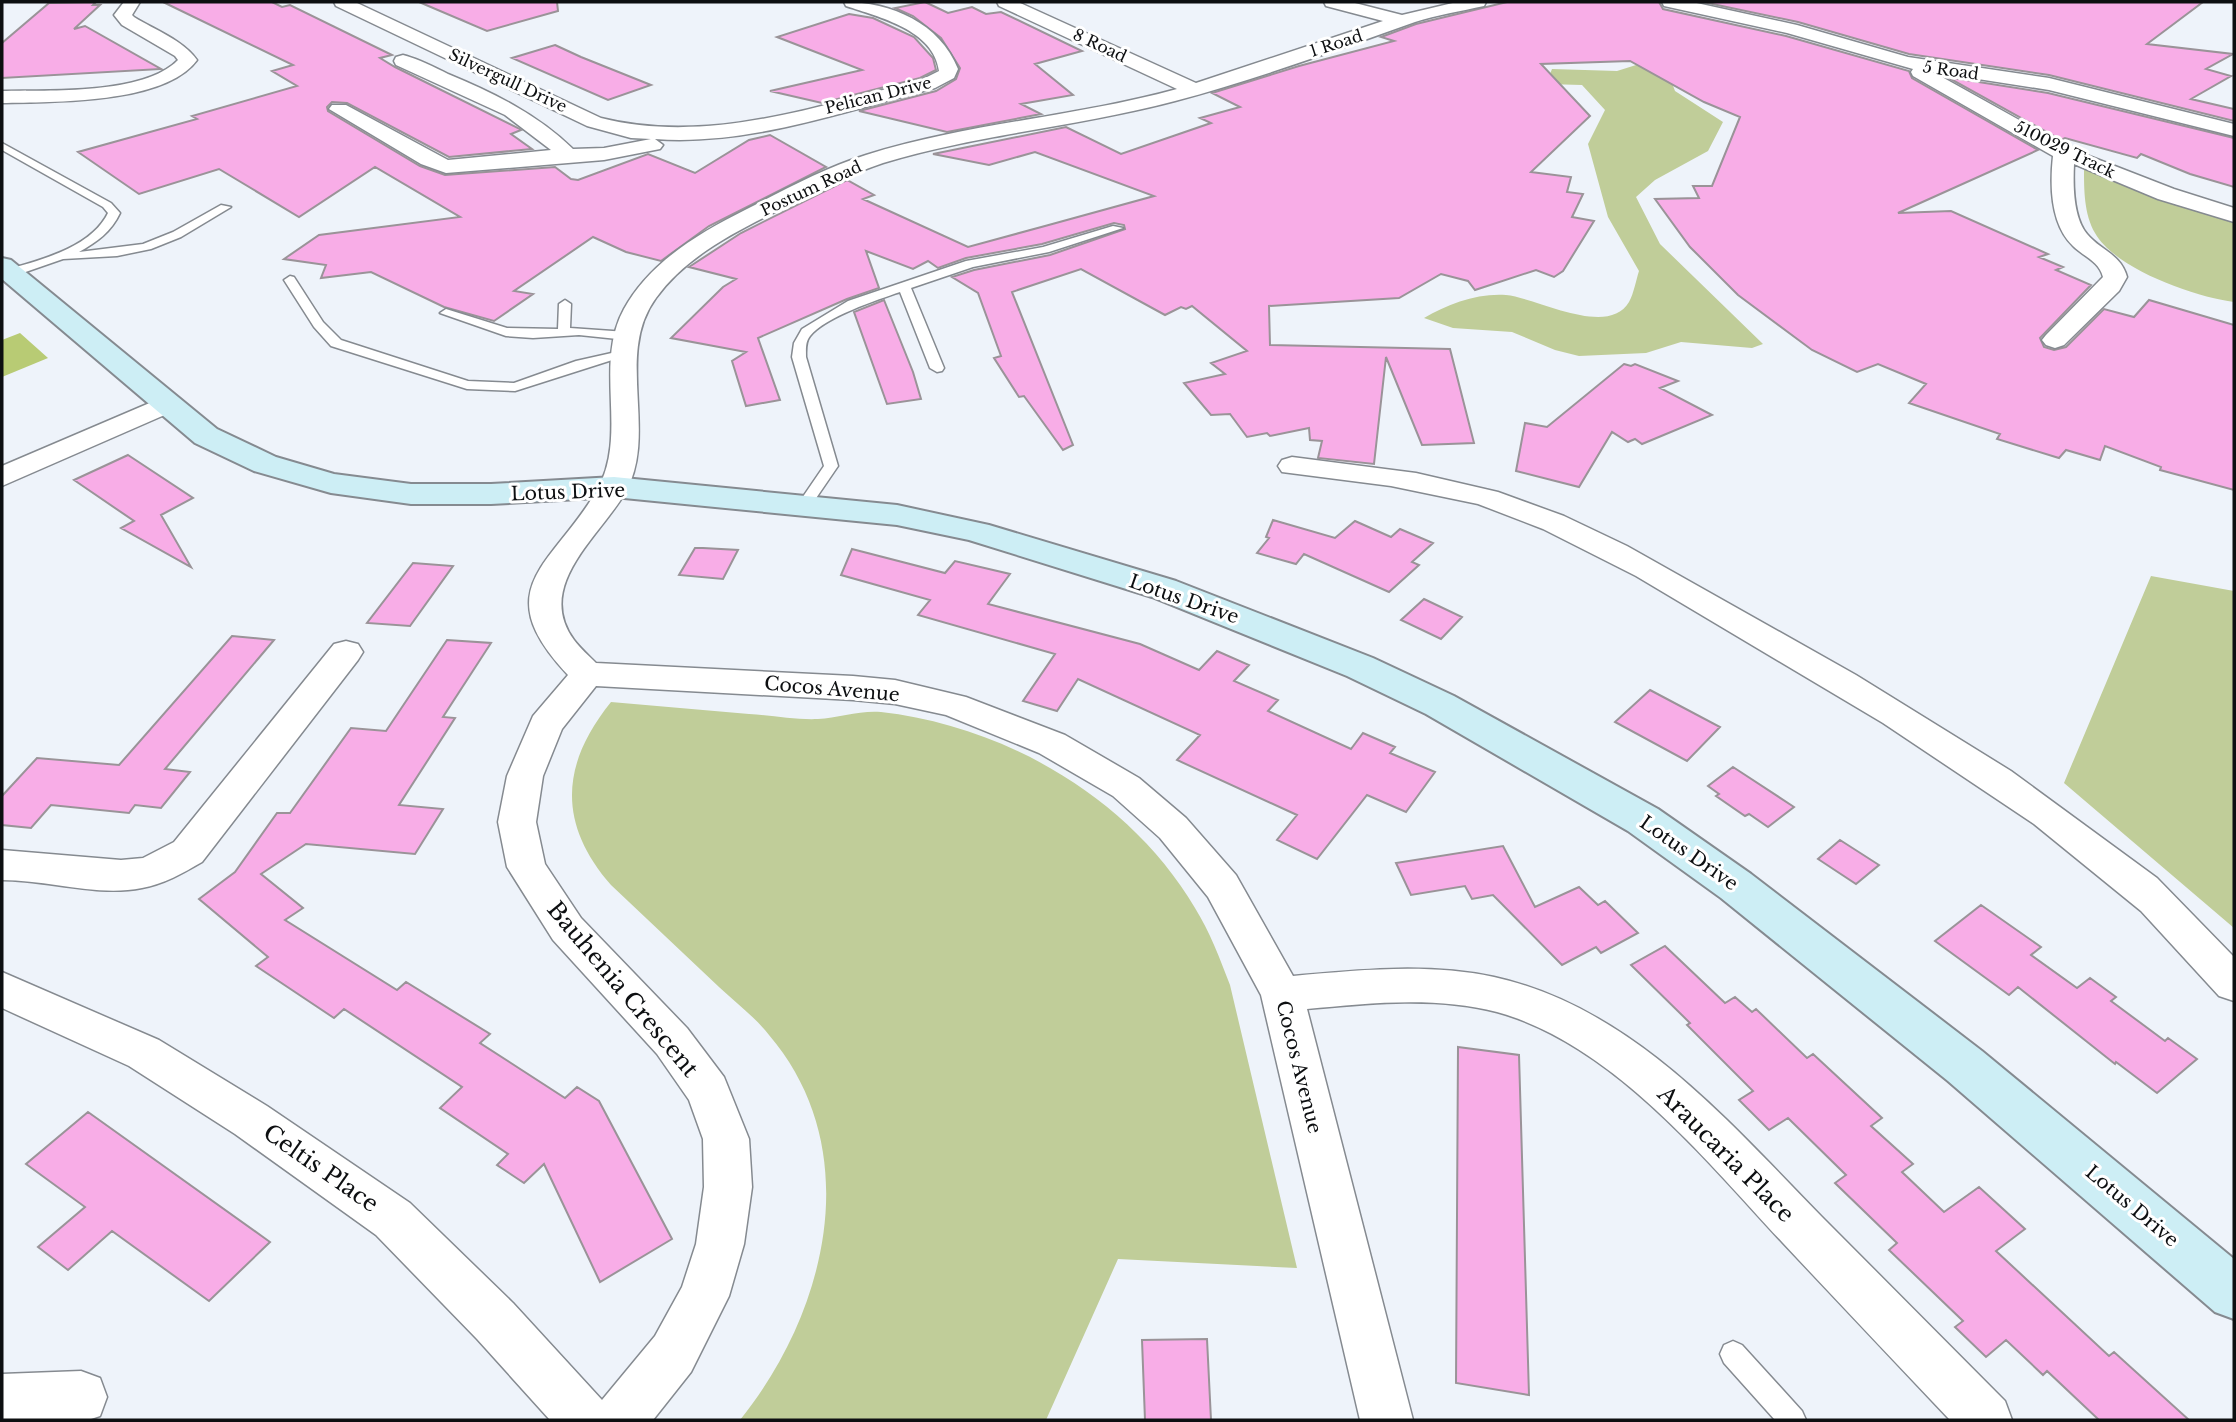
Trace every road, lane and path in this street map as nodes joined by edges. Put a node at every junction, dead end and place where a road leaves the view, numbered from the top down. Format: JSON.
{"nodes":[{"id":1,"x":132,"y":2,"type":"edge"},
{"id":2,"x":342,"y":2,"type":"edge"},
{"id":3,"x":852,"y":2,"type":"edge"},
{"id":4,"x":1005,"y":2,"type":"edge"},
{"id":5,"x":1332,"y":2,"type":"edge"},
{"id":6,"x":1478,"y":2,"type":"edge"},
{"id":7,"x":1670,"y":2,"type":"edge"},
{"id":8,"x":1402,"y":20,"type":"junction"},
{"id":9,"x":402,"y":61,"type":"dead end"},
{"id":10,"x":1906,"y":62,"type":"junction"},
{"id":11,"x":1195,"y":90,"type":"junction"},
{"id":12,"x":2,"y":97,"type":"edge"},
{"id":13,"x":339,"y":109,"type":"dead end"},
{"id":14,"x":2234,"y":130,"type":"edge"},
{"id":15,"x":679,"y":135,"type":"junction"},
{"id":16,"x":2,"y":146,"type":"edge"},
{"id":17,"x":2064,"y":153,"type":"junction"},
{"id":18,"x":568,"y":155,"type":"junction"},
{"id":19,"x":225,"y":207,"type":"dead end"},
{"id":20,"x":2234,"y":215,"type":"edge"},
{"id":21,"x":1117,"y":228,"type":"dead end"},
{"id":22,"x":59,"y":256,"type":"junction"},
{"id":23,"x":6,"y":270,"type":"edge"},
{"id":24,"x":290,"y":280,"type":"dead end"},
{"id":25,"x":904,"y":287,"type":"junction"},
{"id":26,"x":565,"y":304,"type":"dead end"},
{"id":27,"x":446,"y":313,"type":"dead end"},
{"id":28,"x":564,"y":330,"type":"junction"},
{"id":29,"x":2055,"y":340,"type":"dead end"},
{"id":30,"x":626,"y":345,"type":"junction"},
{"id":31,"x":937,"y":368,"type":"dead end"},
{"id":32,"x":166,"y":404,"type":"junction"},
{"id":33,"x":1292,"y":466,"type":"dead end"},
{"id":34,"x":2,"y":477,"type":"edge"},
{"id":35,"x":614,"y":488,"type":"junction"},
{"id":36,"x":805,"y":504,"type":"junction"},
{"id":37,"x":346,"y":652,"type":"dead end"},
{"id":38,"x":587,"y":674,"type":"junction"},
{"id":39,"x":2,"y":865,"type":"edge"},
{"id":40,"x":2234,"y":984,"type":"edge"},
{"id":41,"x":2,"y":989,"type":"edge"},
{"id":42,"x":1282,"y":994,"type":"junction"},
{"id":43,"x":2234,"y":1293,"type":"edge"},
{"id":44,"x":1733,"y":1354,"type":"dead end"},
{"id":45,"x":81,"y":1397,"type":"dead end"},
{"id":46,"x":2,"y":1399,"type":"edge"},
{"id":47,"x":585,"y":1420,"type":"edge"},
{"id":48,"x":620,"y":1420,"type":"edge"},
{"id":49,"x":1386,"y":1420,"type":"edge"},
{"id":50,"x":1793,"y":1420,"type":"edge"},
{"id":51,"x":1986,"y":1420,"type":"edge"}],
"edges":[{"from":1,"to":12,"type":"street"},
{"from":2,"to":15,"type":"street","name":"Silvergull Drive"},
{"from":3,"to":15,"type":"street","name":"Pelican Drive"},
{"from":4,"to":11,"type":"street","name":"8 Road"},
{"from":5,"to":8,"type":"street"},
{"from":6,"to":8,"type":"street","name":"1 Road"},
{"from":7,"to":10,"type":"street","name":"5 Road"},
{"from":8,"to":11,"type":"street","name":"1 Road"},
{"from":9,"to":18,"type":"street"},
{"from":10,"to":14,"type":"street","name":"5 Road"},
{"from":10,"to":17,"type":"street","name":"510029 Track"},
{"from":11,"to":30,"type":"street","name":"Postum Road"},
{"from":13,"to":18,"type":"street"},
{"from":15,"to":18,"type":"street"},
{"from":16,"to":22,"type":"lane"},
{"from":17,"to":20,"type":"street","name":"510029 Track"},
{"from":17,"to":29,"type":"street"},
{"from":19,"to":22,"type":"lane"},
{"from":21,"to":25,"type":"lane"},
{"from":22,"to":23,"type":"lane"},
{"from":23,"to":32,"type":"street","name":"Lotus Drive"},
{"from":24,"to":30,"type":"lane"},
{"from":25,"to":31,"type":"lane"},
{"from":25,"to":36,"type":"lane"},
{"from":26,"to":28,"type":"lane"},
{"from":27,"to":28,"type":"lane"},
{"from":28,"to":30,"type":"lane"},
{"from":30,"to":35,"type":"street","name":"Postum Road"},
{"from":32,"to":34,"type":"street"},
{"from":32,"to":35,"type":"street","name":"Lotus Drive"},
{"from":33,"to":40,"type":"street"},
{"from":35,"to":36,"type":"street","name":"Lotus Drive"},
{"from":35,"to":38,"type":"street"},
{"from":36,"to":43,"type":"street","name":"Lotus Drive"},
{"from":37,"to":39,"type":"street"},
{"from":38,"to":42,"type":"street","name":"Cocos Avenue"},
{"from":38,"to":48,"type":"street","name":"Bauhenia Crescent"},
{"from":41,"to":47,"type":"street","name":"Celtis Place"},
{"from":42,"to":49,"type":"street","name":"Cocos Avenue"},
{"from":42,"to":51,"type":"street","name":"Araucaria Place"},
{"from":44,"to":50,"type":"lane"},
{"from":45,"to":46,"type":"street"}]}
